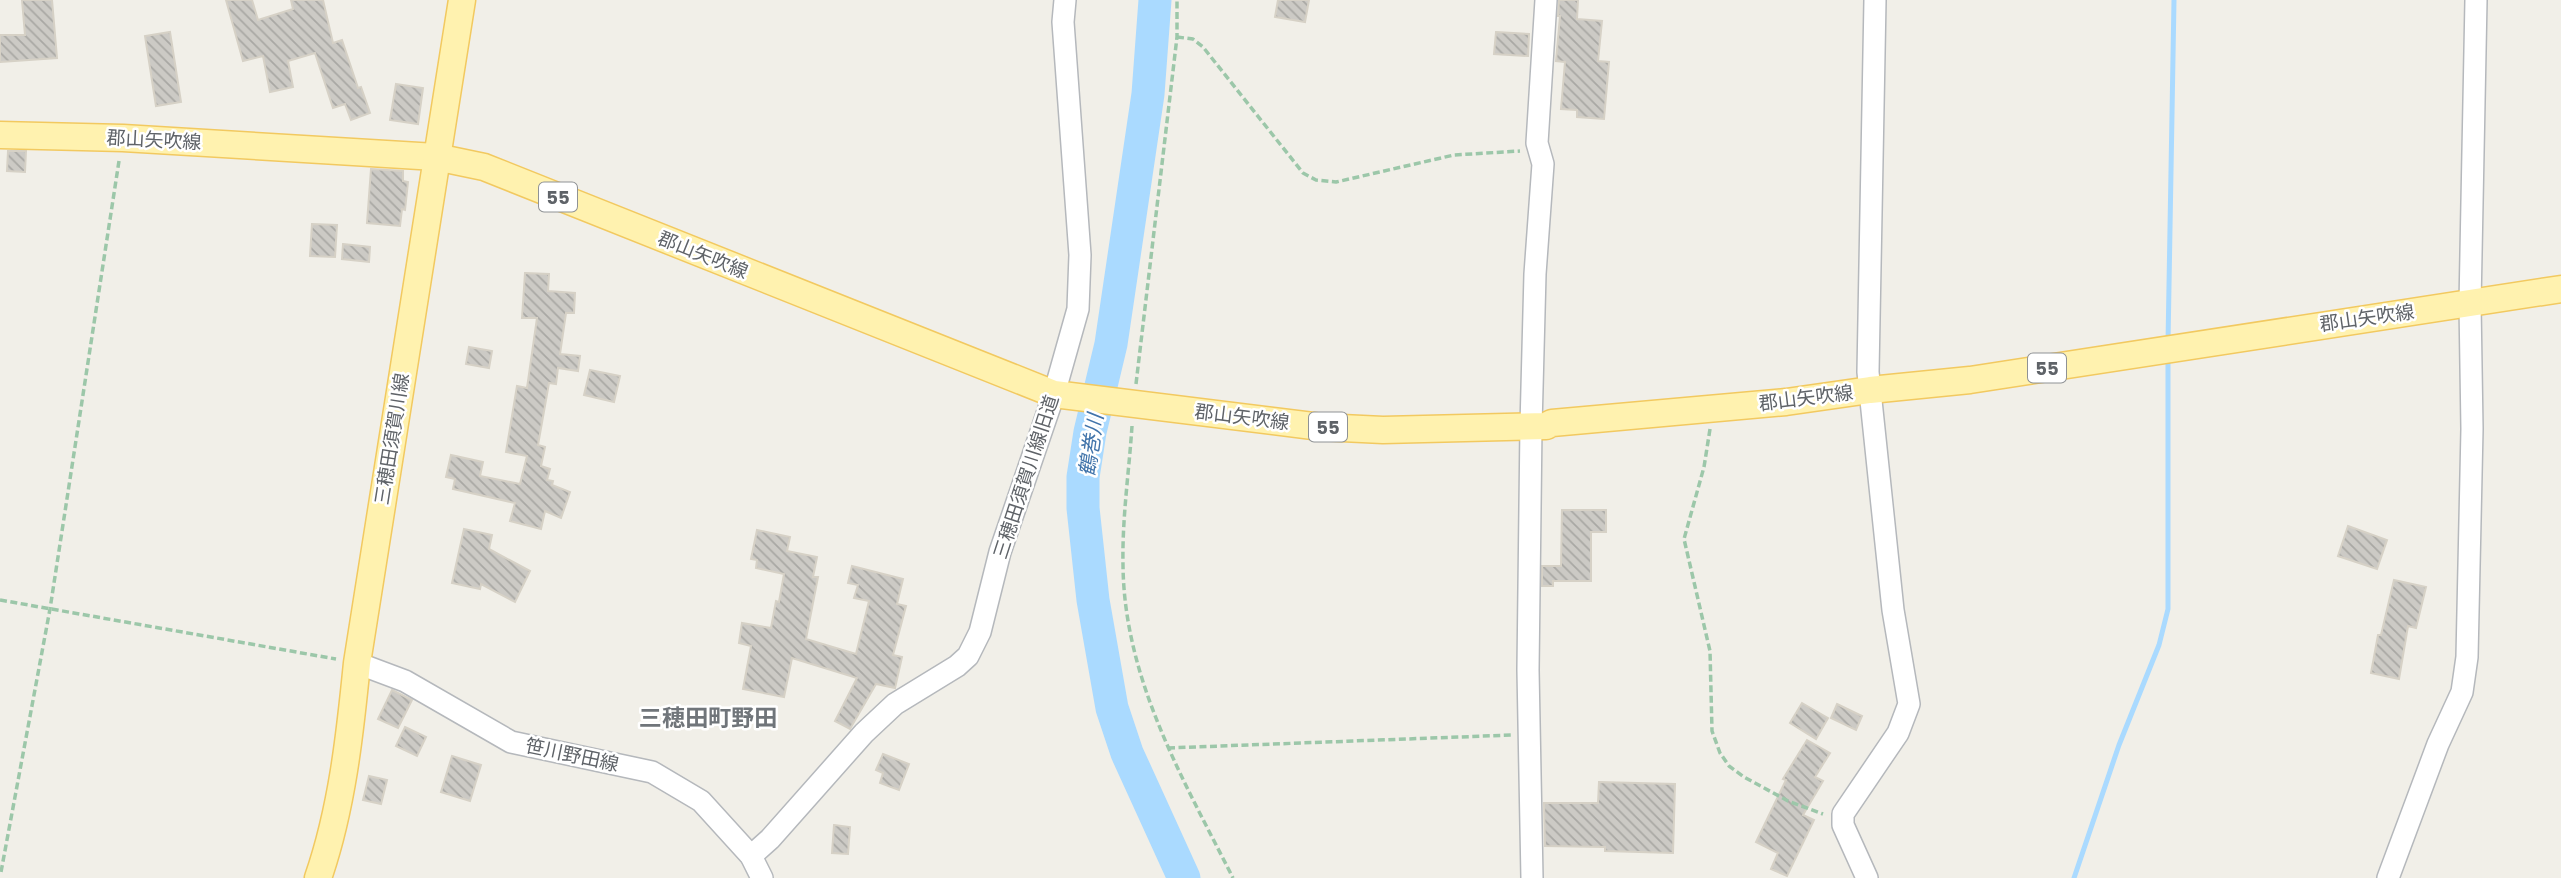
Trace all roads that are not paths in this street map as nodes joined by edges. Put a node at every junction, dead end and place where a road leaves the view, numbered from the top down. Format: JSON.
{"nodes":[{"id":1,"x":463,"y":0,"type":"edge"},
{"id":2,"x":1065,"y":0,"type":"edge"},
{"id":3,"x":1546,"y":0,"type":"edge"},
{"id":4,"x":1875,"y":0,"type":"edge"},
{"id":5,"x":2476,"y":0,"type":"edge"},
{"id":6,"x":0,"y":135,"type":"edge"},
{"id":7,"x":436,"y":157,"type":"junction"},
{"id":8,"x":2561,"y":289,"type":"edge"},
{"id":9,"x":2470,"y":304,"type":"junction"},
{"id":10,"x":1870,"y":390,"type":"junction"},
{"id":11,"x":1054,"y":394,"type":"junction"},
{"id":12,"x":1531,"y":426,"type":"junction"},
{"id":13,"x":356,"y":663,"type":"junction"},
{"id":14,"x":751,"y":856,"type":"junction"},
{"id":15,"x":318,"y":878,"type":"edge"},
{"id":16,"x":762,"y":878,"type":"edge"},
{"id":17,"x":1532,"y":878,"type":"edge"},
{"id":18,"x":1867,"y":878,"type":"edge"},
{"id":19,"x":2388,"y":878,"type":"edge"}],
"edges":[{"from":1,"to":7,"type":"main road","name":"三穂田須賀川線"},
{"from":2,"to":11,"type":"street","name":"三穂田須賀川線旧道"},
{"from":3,"to":12,"type":"street"},
{"from":4,"to":10,"type":"street"},
{"from":5,"to":9,"type":"street"},
{"from":6,"to":7,"type":"main road","name":"郡山矢吹線","number":"55"},
{"from":7,"to":11,"type":"main road","name":"郡山矢吹線","number":"55"},
{"from":7,"to":13,"type":"main road","name":"三穂田須賀川線"},
{"from":8,"to":9,"type":"main road","name":"郡山矢吹線","number":"55"},
{"from":9,"to":10,"type":"main road","name":"郡山矢吹線","number":"55"},
{"from":9,"to":19,"type":"street"},
{"from":10,"to":12,"type":"main road","name":"郡山矢吹線","number":"55"},
{"from":10,"to":18,"type":"street"},
{"from":11,"to":12,"type":"main road","name":"郡山矢吹線","number":"55"},
{"from":11,"to":14,"type":"street","name":"三穂田須賀川線旧道"},
{"from":12,"to":17,"type":"street"},
{"from":13,"to":14,"type":"street","name":"笹川野田線"},
{"from":13,"to":15,"type":"main road","name":"三穂田須賀川線"},
{"from":14,"to":16,"type":"street","name":"笹川野田線"}]}
